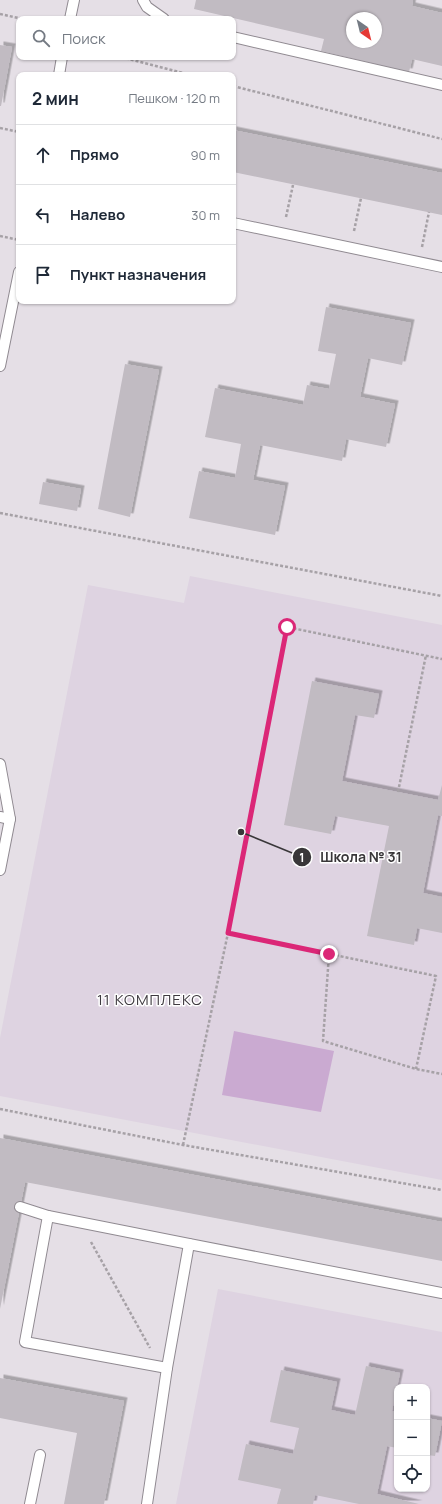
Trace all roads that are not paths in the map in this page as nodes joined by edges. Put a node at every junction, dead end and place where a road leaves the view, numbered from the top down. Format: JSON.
{"nodes":[{"id":1,"x":74,"y":0,"type":"edge"},
{"id":2,"x":143,"y":0,"type":"edge"},
{"id":3,"x":71,"y":16,"type":"edge"},
{"id":4,"x":160,"y":16,"type":"edge"},
{"id":5,"x":236,"y":38,"type":"edge"},
{"id":6,"x":62,"y":60,"type":"edge"},
{"id":7,"x":60,"y":72,"type":"edge"},
{"id":8,"x":442,"y":84,"type":"edge"},
{"id":9,"x":236,"y":224,"type":"edge"},
{"id":10,"x":442,"y":267,"type":"edge"},
{"id":11,"x":16,"y":287,"type":"edge"},
{"id":12,"x":0,"y":366,"type":"edge"},
{"id":13,"x":0,"y":764,"type":"edge"},
{"id":14,"x":5,"y":818,"type":"edge"},
{"id":15,"x":0,"y":870,"type":"edge"},
{"id":16,"x":20,"y":1207,"type":"dead end"},
{"id":17,"x":48,"y":1216,"type":"junction"},
{"id":18,"x":189,"y":1244,"type":"junction"},
{"id":19,"x":442,"y":1293,"type":"edge"},
{"id":20,"x":164,"y":1367,"type":"junction"},
{"id":21,"x":40,"y":1454,"type":"dead end"},
{"id":22,"x":30,"y":1504,"type":"edge"},
{"id":23,"x":147,"y":1504,"type":"edge"}],
"edges":[{"from":1,"to":3,"type":"lane"},
{"from":2,"to":4,"type":"lane"},
{"from":5,"to":8,"type":"lane"},
{"from":6,"to":7,"type":"lane"},
{"from":9,"to":10,"type":"lane"},
{"from":11,"to":12,"type":"lane"},
{"from":13,"to":14,"type":"lane"},
{"from":14,"to":15,"type":"lane"},
{"from":16,"to":17,"type":"lane"},
{"from":17,"to":18,"type":"lane"},
{"from":17,"to":20,"type":"lane"},
{"from":18,"to":19,"type":"lane"},
{"from":18,"to":20,"type":"lane"},
{"from":20,"to":23,"type":"lane"},
{"from":21,"to":22,"type":"lane"}]}
